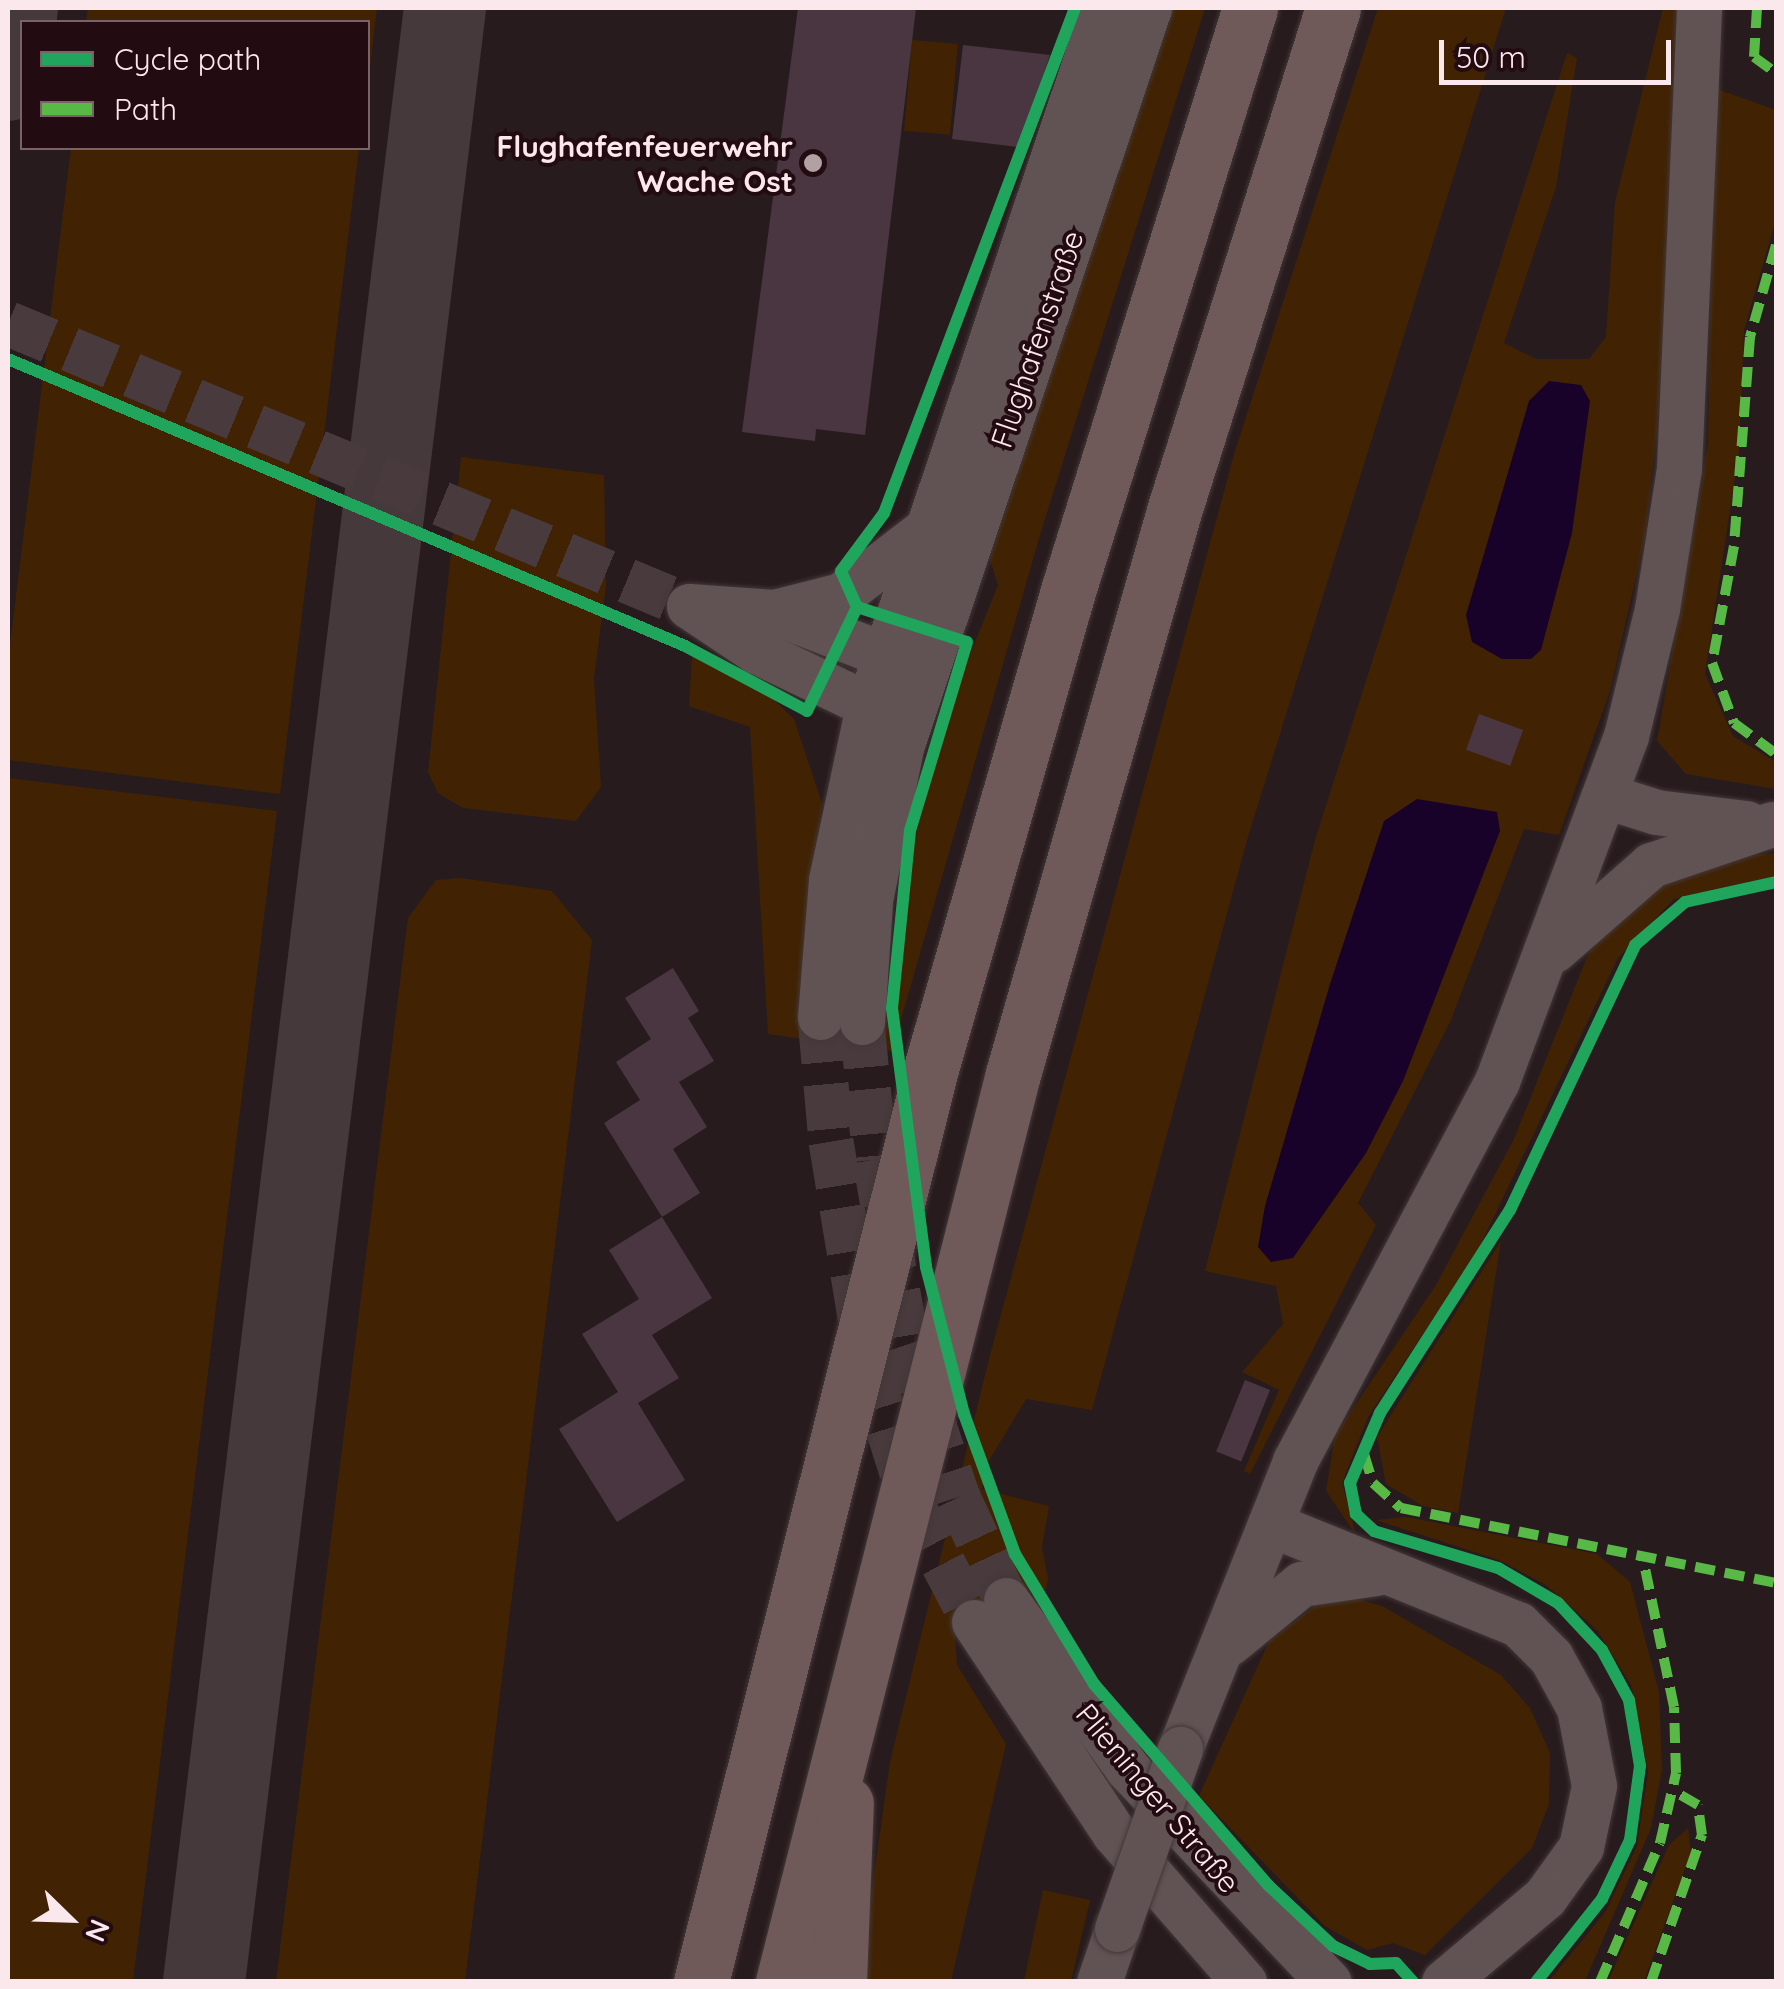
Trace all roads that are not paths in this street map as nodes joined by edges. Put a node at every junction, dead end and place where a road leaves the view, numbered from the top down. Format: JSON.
{"nodes":[{"id":1,"x":1104,"y":8,"type":"edge"},
{"id":2,"x":1149,"y":8,"type":"edge"},
{"id":3,"x":1250,"y":8,"type":"edge"},
{"id":4,"x":1333,"y":8,"type":"edge"},
{"id":5,"x":1699,"y":8,"type":"edge"},
{"id":6,"x":926,"y":530,"type":"junction"},
{"id":7,"x":774,"y":612,"type":"junction"},
{"id":8,"x":905,"y":662,"type":"junction"},
{"id":9,"x":888,"y":714,"type":"junction"},
{"id":10,"x":1606,"y":796,"type":"junction"},
{"id":11,"x":1774,"y":824,"type":"edge"},
{"id":12,"x":1546,"y":958,"type":"junction"},
{"id":13,"x":841,"y":1020,"type":"tunnel mouth"},
{"id":14,"x":1270,"y":1524,"type":"junction"},
{"id":15,"x":1377,"y":1573,"type":"junction"},
{"id":16,"x":1217,"y":1655,"type":"junction"},
{"id":17,"x":846,"y":1710,"type":"junction"},
{"id":18,"x":1521,"y":1917,"type":"junction"},
{"id":19,"x":701,"y":1982,"type":"edge"},
{"id":20,"x":783,"y":1982,"type":"edge"},
{"id":21,"x":840,"y":1982,"type":"edge"},
{"id":22,"x":1100,"y":1982,"type":"edge"},
{"id":23,"x":1244,"y":1982,"type":"edge"},
{"id":24,"x":1329,"y":1982,"type":"edge"},
{"id":25,"x":1444,"y":1982,"type":"edge"},
{"id":26,"x":1501,"y":1982,"type":"edge"}],
"edges":[{"from":1,"to":6,"type":"main road","name":"Flughafenstraße"},
{"from":2,"to":8,"type":"main road","name":"Flughafenstraße"},
{"from":3,"to":19,"type":"highway"},
{"from":4,"to":17,"type":"highway"},
{"from":5,"to":10,"type":"main road"},
{"from":6,"to":7,"type":"main road"},
{"from":6,"to":8,"type":"main road","name":"Flughafenstraße"},
{"from":7,"to":8,"type":"main road"},
{"from":7,"to":9,"type":"main road"},
{"from":8,"to":9,"type":"main road"},
{"from":9,"to":13,"type":"main road"},
{"from":10,"to":11,"type":"main road"},
{"from":10,"to":12,"type":"main road"},
{"from":11,"to":12,"type":"main road"},
{"from":12,"to":14,"type":"main road"},
{"from":14,"to":15,"type":"main road"},
{"from":14,"to":16,"type":"main road"},
{"from":15,"to":16,"type":"main road"},
{"from":15,"to":18,"type":"main road"},
{"from":16,"to":22,"type":"main road","bridge":true},
{"from":17,"to":20,"type":"highway"},
{"from":17,"to":21,"type":"highway"},
{"from":18,"to":25,"type":"main road"},
{"from":18,"to":26,"type":"main road"},
{"from":23,"to":24,"type":"main road","name":"Plieninger Straße"}]}
